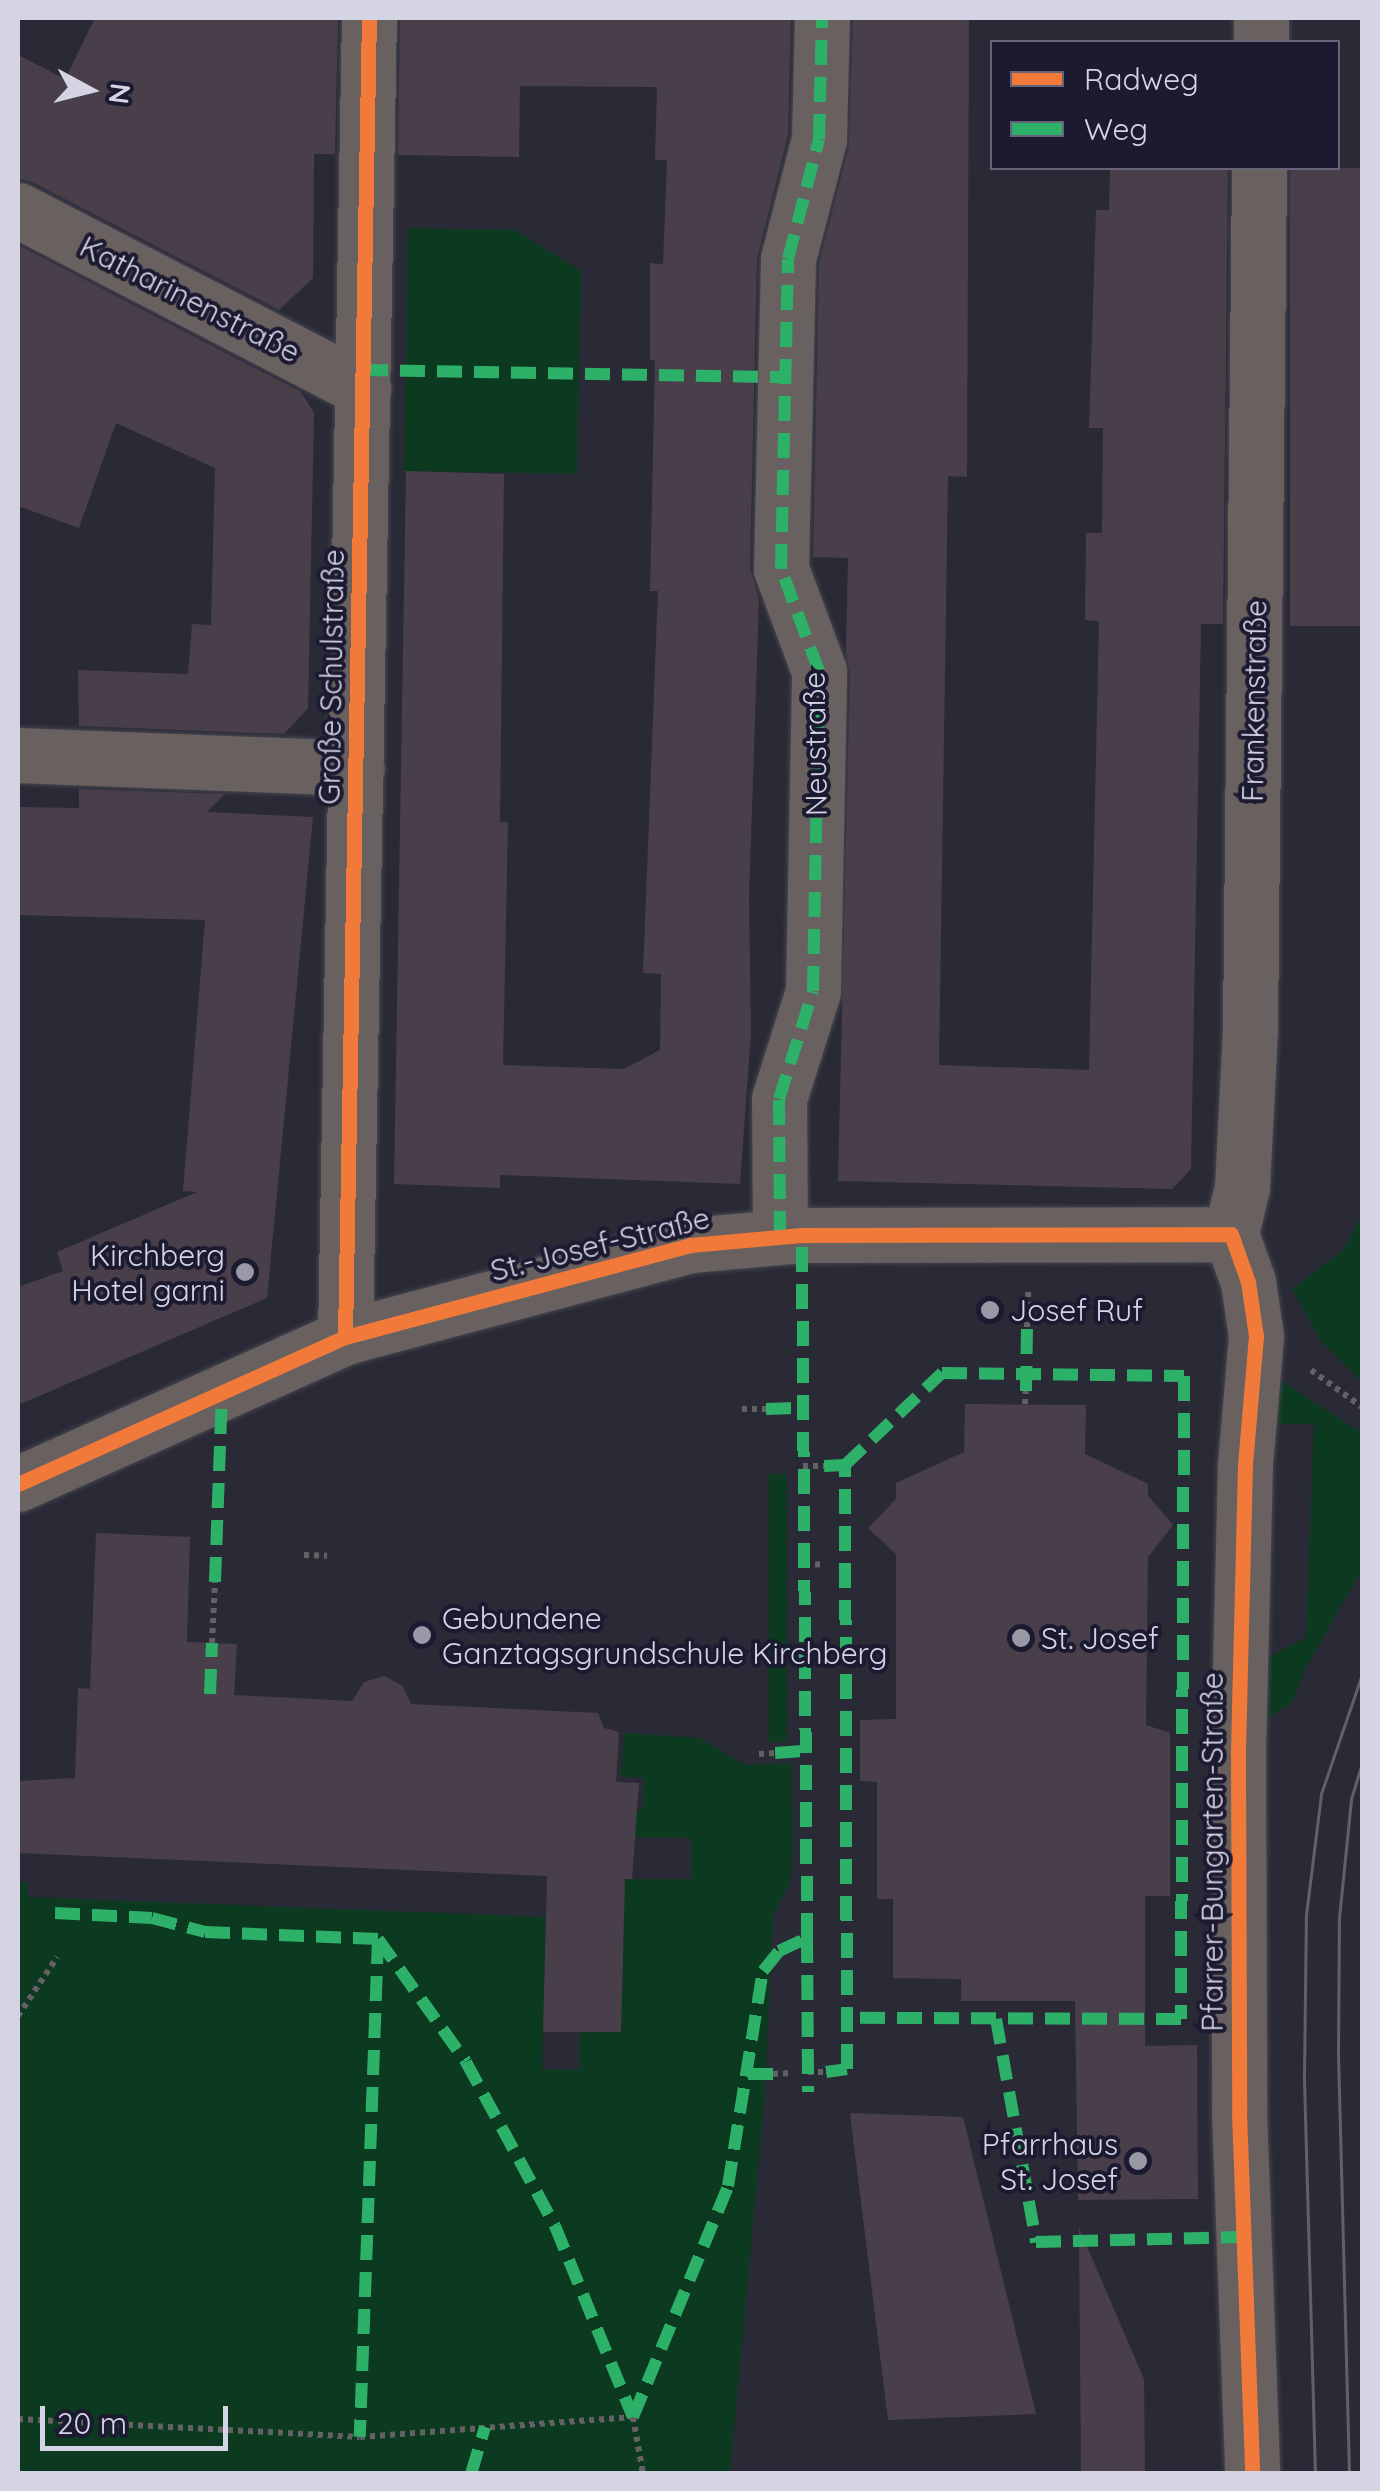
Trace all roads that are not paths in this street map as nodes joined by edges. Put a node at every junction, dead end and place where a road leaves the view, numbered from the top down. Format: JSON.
{"nodes":[{"id":1,"x":368,"y":18,"type":"edge"},
{"id":2,"x":822,"y":18,"type":"edge"},
{"id":3,"x":1259,"y":170,"type":"edge"},
{"id":4,"x":18,"y":210,"type":"edge"},
{"id":5,"x":363,"y":389,"type":"junction"},
{"id":6,"x":18,"y":755,"type":"edge"},
{"id":7,"x":357,"y":768,"type":"junction"},
{"id":8,"x":1231,"y":1234,"type":"junction"},
{"id":9,"x":780,"y":1236,"type":"junction"},
{"id":10,"x":344,"y":1337,"type":"junction"},
{"id":11,"x":18,"y":1484,"type":"edge"},
{"id":12,"x":1252,"y":2474,"type":"edge"}],
"edges":[{"from":1,"to":5,"type":"street","name":"Große Schulstraße"},
{"from":2,"to":9,"type":"street","name":"Neustraße"},
{"from":3,"to":8,"type":"street","name":"Frankenstraße"},
{"from":4,"to":5,"type":"street","name":"Katharinenstraße"},
{"from":5,"to":7,"type":"street","name":"Große Schulstraße"},
{"from":6,"to":7,"type":"street"},
{"from":7,"to":10,"type":"street","name":"Große Schulstraße"},
{"from":8,"to":9,"type":"street","name":"St.-Josef-Straße"},
{"from":8,"to":12,"type":"street","name":"Pfarrer-Bungarten-Straße"},
{"from":9,"to":10,"type":"street","name":"St.-Josef-Straße"},
{"from":10,"to":11,"type":"street","name":"St.-Josef-Straße"}]}
